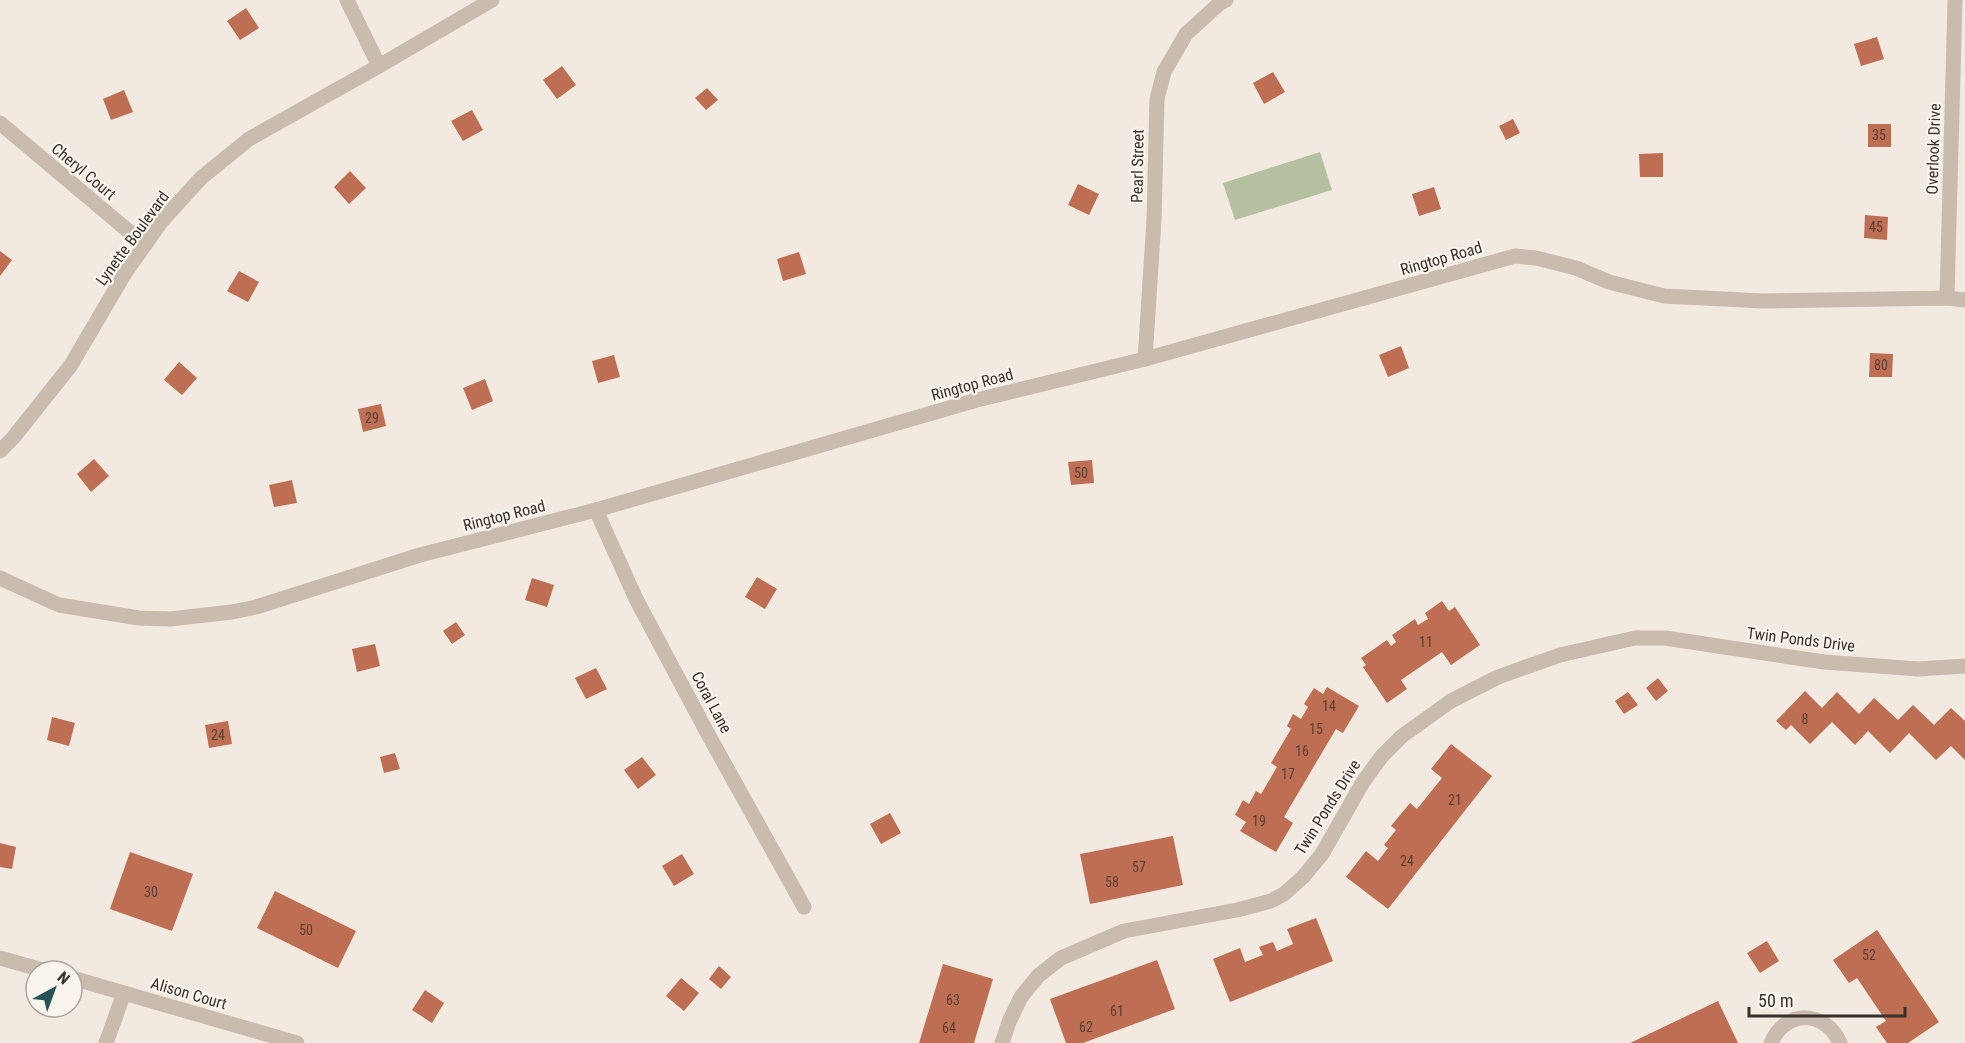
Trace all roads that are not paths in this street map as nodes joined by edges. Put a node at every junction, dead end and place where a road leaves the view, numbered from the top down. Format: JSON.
{"nodes":[{"id":1,"x":346,"y":0,"type":"edge"},
{"id":2,"x":492,"y":0,"type":"edge"},
{"id":3,"x":1226,"y":0,"type":"edge"},
{"id":4,"x":1955,"y":0,"type":"edge"},
{"id":5,"x":379,"y":66,"type":"junction"},
{"id":6,"x":0,"y":123,"type":"edge"},
{"id":7,"x":145,"y":245,"type":"junction"},
{"id":8,"x":1947,"y":298,"type":"junction"},
{"id":9,"x":1965,"y":300,"type":"edge"},
{"id":10,"x":1145,"y":358,"type":"junction"},
{"id":11,"x":0,"y":452,"type":"edge"},
{"id":12,"x":596,"y":510,"type":"junction"},
{"id":13,"x":0,"y":578,"type":"edge"},
{"id":14,"x":1965,"y":666,"type":"edge"},
{"id":15,"x":804,"y":907,"type":"dead end"},
{"id":16,"x":0,"y":958,"type":"edge"},
{"id":17,"x":24,"y":965,"type":"edge"},
{"id":18,"x":84,"y":981,"type":"edge"},
{"id":19,"x":124,"y":993,"type":"junction"},
{"id":20,"x":106,"y":1043,"type":"edge"},
{"id":21,"x":297,"y":1043,"type":"edge"},
{"id":22,"x":1002,"y":1043,"type":"edge"},
{"id":23,"x":1772,"y":1043,"type":"edge"},
{"id":24,"x":1840,"y":1043,"type":"edge"}],
"edges":[{"from":1,"to":5,"type":"street"},
{"from":2,"to":5,"type":"street","name":"Lynette Boulevard"},
{"from":3,"to":10,"type":"street","name":"Pearl Street"},
{"from":4,"to":8,"type":"street","name":"Overlook Drive"},
{"from":5,"to":7,"type":"street","name":"Lynette Boulevard"},
{"from":6,"to":7,"type":"street","name":"Cheryl Court"},
{"from":7,"to":11,"type":"street","name":"Lynette Boulevard"},
{"from":8,"to":9,"type":"street","name":"Ringtop Road"},
{"from":8,"to":10,"type":"street","name":"Ringtop Road"},
{"from":10,"to":12,"type":"street","name":"Ringtop Road"},
{"from":12,"to":13,"type":"street","name":"Ringtop Road"},
{"from":12,"to":15,"type":"street","name":"Coral Lane"},
{"from":14,"to":22,"type":"street","name":"Twin Ponds Drive"},
{"from":16,"to":17,"type":"street"},
{"from":18,"to":19,"type":"street","name":"Alison Court"},
{"from":19,"to":20,"type":"street"},
{"from":19,"to":21,"type":"street","name":"Alison Court"},
{"from":23,"to":24,"type":"street"}]}
